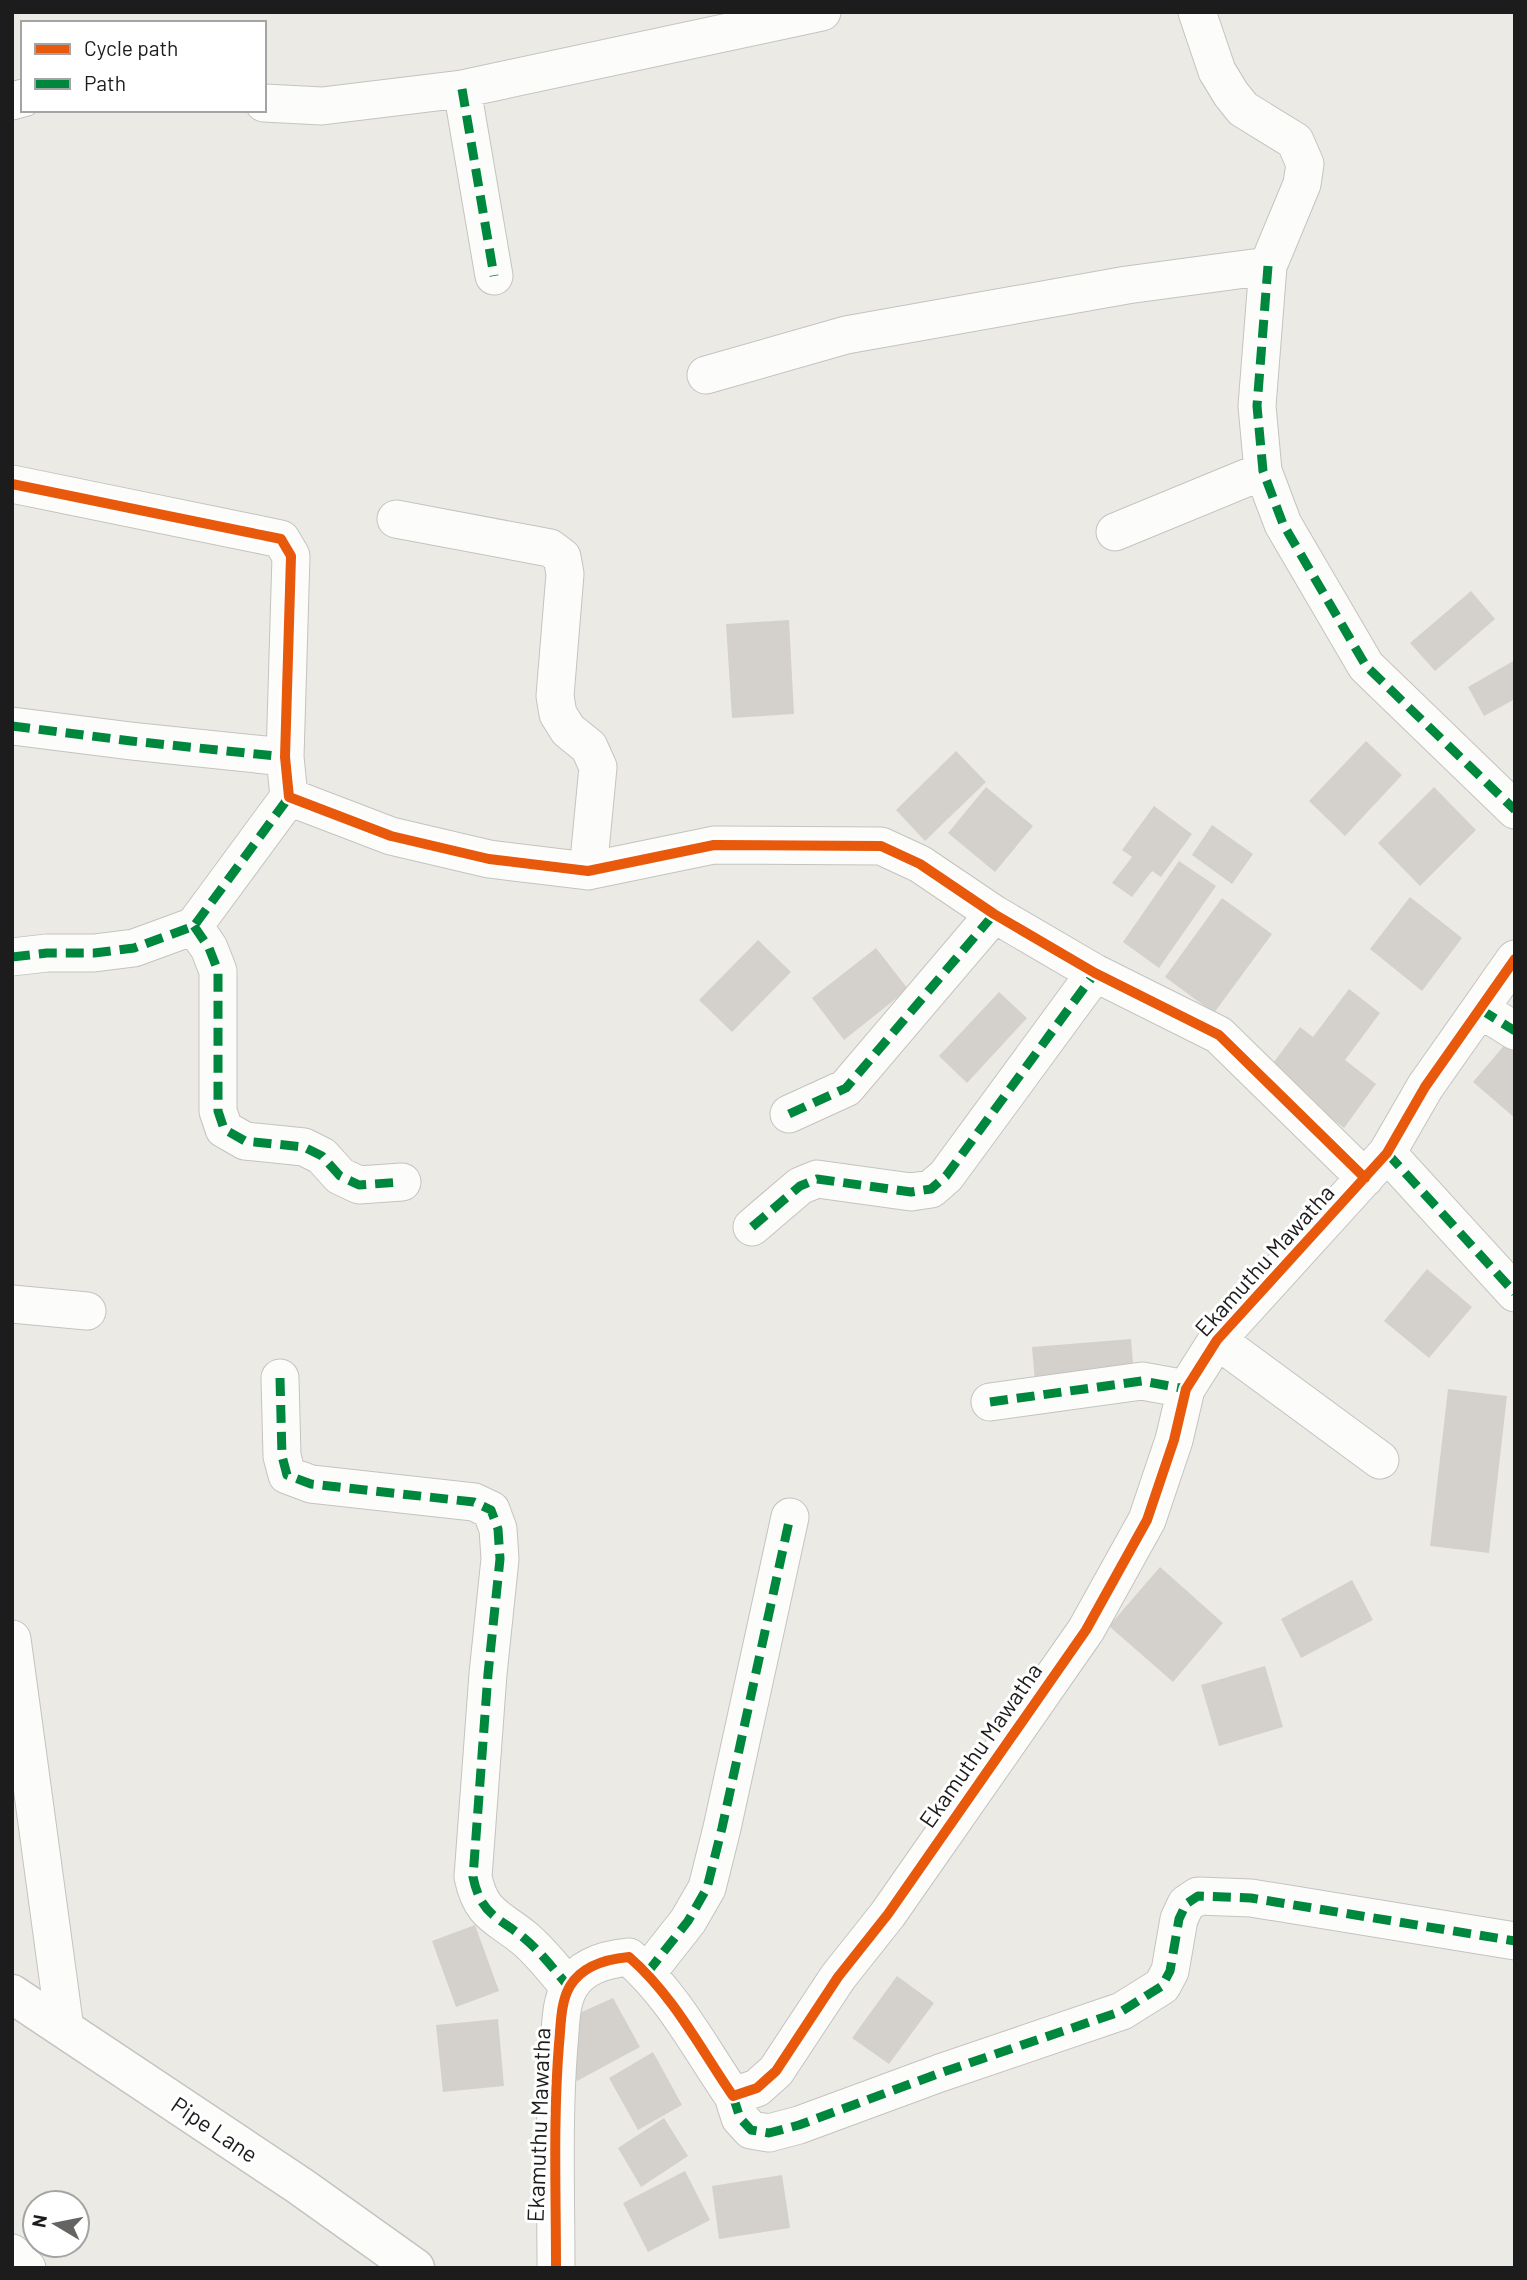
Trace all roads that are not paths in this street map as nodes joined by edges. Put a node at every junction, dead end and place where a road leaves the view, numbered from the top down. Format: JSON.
{"nodes":[{"id":1,"x":822,"y":12,"type":"edge"},
{"id":2,"x":1197,"y":12,"type":"edge"},
{"id":3,"x":462,"y":89,"type":"junction"},
{"id":4,"x":266,"y":103,"type":"edge"},
{"id":5,"x":1268,"y":266,"type":"junction"},
{"id":6,"x":494,"y":276,"type":"dead end"},
{"id":7,"x":706,"y":375,"type":"dead end"},
{"id":8,"x":1263,"y":471,"type":"junction"},
{"id":9,"x":12,"y":484,"type":"edge"},
{"id":10,"x":396,"y":519,"type":"dead end"},
{"id":11,"x":1115,"y":532,"type":"dead end"},
{"id":12,"x":12,"y":726,"type":"edge"},
{"id":13,"x":285,"y":757,"type":"junction"},
{"id":14,"x":289,"y":797,"type":"junction"},
{"id":15,"x":1515,"y":810,"type":"edge"},
{"id":16,"x":588,"y":871,"type":"junction"},
{"id":17,"x":994,"y":915,"type":"junction"},
{"id":18,"x":194,"y":926,"type":"junction"},
{"id":19,"x":12,"y":957,"type":"edge"},
{"id":20,"x":1515,"y":959,"type":"edge"},
{"id":21,"x":1095,"y":973,"type":"junction"},
{"id":22,"x":1480,"y":1009,"type":"junction"},
{"id":23,"x":1515,"y":1031,"type":"edge"},
{"id":24,"x":789,"y":1114,"type":"dead end"},
{"id":25,"x":1376,"y":1166,"type":"junction"},
{"id":26,"x":402,"y":1182,"type":"dead end"},
{"id":27,"x":752,"y":1227,"type":"dead end"},
{"id":28,"x":1515,"y":1293,"type":"edge"},
{"id":29,"x":12,"y":1304,"type":"edge"},
{"id":30,"x":87,"y":1311,"type":"dead end"},
{"id":31,"x":1217,"y":1340,"type":"junction"},
{"id":32,"x":280,"y":1377,"type":"dead end"},
{"id":33,"x":1186,"y":1389,"type":"junction"},
{"id":34,"x":990,"y":1402,"type":"dead end"},
{"id":35,"x":1380,"y":1460,"type":"dead end"},
{"id":36,"x":790,"y":1517,"type":"dead end"},
{"id":37,"x":12,"y":1639,"type":"edge"},
{"id":38,"x":1515,"y":1941,"type":"edge"},
{"id":39,"x":647,"y":1973,"type":"junction"},
{"id":40,"x":569,"y":1987,"type":"junction"},
{"id":41,"x":12,"y":1994,"type":"edge"},
{"id":42,"x":65,"y":2029,"type":"junction"},
{"id":43,"x":733,"y":2096,"type":"junction"},
{"id":44,"x":12,"y":2253,"type":"edge"},
{"id":45,"x":27,"y":2268,"type":"edge"},
{"id":46,"x":415,"y":2268,"type":"edge"},
{"id":47,"x":556,"y":2268,"type":"edge"}],
"edges":[{"from":1,"to":3,"type":"street"},
{"from":2,"to":5,"type":"street"},
{"from":3,"to":4,"type":"street"},
{"from":3,"to":6,"type":"street"},
{"from":5,"to":7,"type":"street"},
{"from":5,"to":8,"type":"street"},
{"from":8,"to":11,"type":"street"},
{"from":8,"to":15,"type":"street"},
{"from":9,"to":13,"type":"street"},
{"from":10,"to":16,"type":"street"},
{"from":12,"to":13,"type":"street"},
{"from":13,"to":14,"type":"street"},
{"from":14,"to":16,"type":"street"},
{"from":14,"to":18,"type":"street"},
{"from":16,"to":17,"type":"street"},
{"from":17,"to":21,"type":"street"},
{"from":17,"to":24,"type":"street"},
{"from":18,"to":19,"type":"street"},
{"from":18,"to":26,"type":"street"},
{"from":20,"to":22,"type":"street","name":"Ekamuthu Mawatha"},
{"from":21,"to":25,"type":"street"},
{"from":21,"to":27,"type":"street"},
{"from":22,"to":23,"type":"street"},
{"from":22,"to":25,"type":"street","name":"Ekamuthu Mawatha"},
{"from":25,"to":28,"type":"street"},
{"from":25,"to":31,"type":"street","name":"Ekamuthu Mawatha"},
{"from":29,"to":30,"type":"street"},
{"from":31,"to":33,"type":"street","name":"Ekamuthu Mawatha"},
{"from":31,"to":35,"type":"street"},
{"from":32,"to":40,"type":"street"},
{"from":33,"to":34,"type":"street"},
{"from":33,"to":43,"type":"street","name":"Ekamuthu Mawatha"},
{"from":36,"to":39,"type":"street"},
{"from":37,"to":42,"type":"street"},
{"from":38,"to":43,"type":"street"},
{"from":39,"to":40,"type":"street"},
{"from":39,"to":43,"type":"street"},
{"from":40,"to":47,"type":"street","name":"Ekamuthu Mawatha"},
{"from":41,"to":42,"type":"street","name":"Pipe Lane"},
{"from":42,"to":46,"type":"street","name":"Pipe Lane"},
{"from":44,"to":45,"type":"street"}]}
